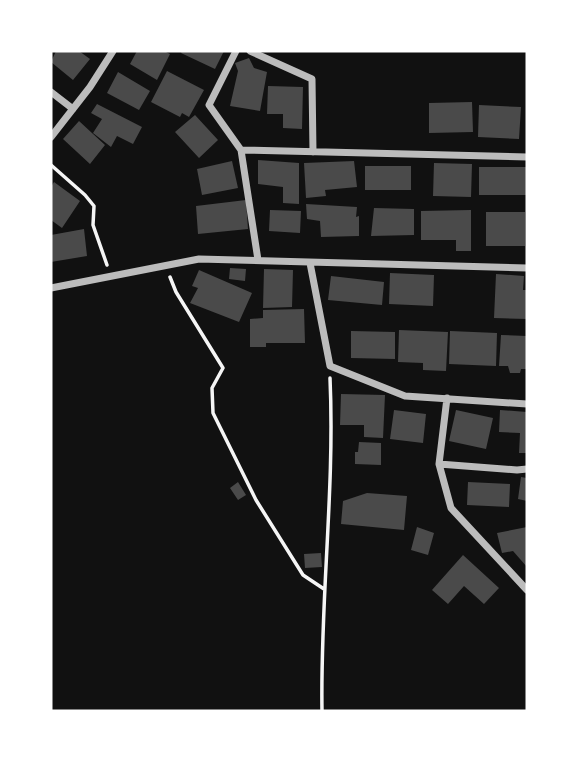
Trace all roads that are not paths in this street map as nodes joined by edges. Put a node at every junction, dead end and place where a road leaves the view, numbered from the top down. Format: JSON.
{"nodes":[{"id":1,"x":113,"y":51,"type":"edge"},
{"id":2,"x":236,"y":51,"type":"edge"},
{"id":3,"x":250,"y":51,"type":"edge"},
{"id":4,"x":51,"y":92,"type":"edge"},
{"id":5,"x":73,"y":109,"type":"junction"},
{"id":6,"x":51,"y":137,"type":"edge"},
{"id":7,"x":242,"y":150,"type":"junction"},
{"id":8,"x":313,"y":152,"type":"junction"},
{"id":9,"x":527,"y":157,"type":"edge"},
{"id":10,"x":258,"y":260,"type":"junction"},
{"id":11,"x":310,"y":262,"type":"junction"},
{"id":12,"x":527,"y":268,"type":"edge"},
{"id":13,"x":51,"y":288,"type":"edge"},
{"id":14,"x":447,"y":398,"type":"junction"},
{"id":15,"x":527,"y":404,"type":"edge"},
{"id":16,"x":439,"y":464,"type":"junction"},
{"id":17,"x":527,"y":469,"type":"edge"},
{"id":18,"x":527,"y":590,"type":"edge"}],
"edges":[{"from":1,"to":5,"type":"street"},
{"from":2,"to":7,"type":"street"},
{"from":3,"to":8,"type":"street"},
{"from":4,"to":5,"type":"street"},
{"from":5,"to":6,"type":"street"},
{"from":7,"to":8,"type":"street"},
{"from":7,"to":10,"type":"street"},
{"from":8,"to":9,"type":"street"},
{"from":10,"to":11,"type":"street"},
{"from":10,"to":13,"type":"street"},
{"from":11,"to":12,"type":"street"},
{"from":11,"to":14,"type":"street"},
{"from":14,"to":15,"type":"street"},
{"from":14,"to":16,"type":"street"},
{"from":16,"to":17,"type":"street"},
{"from":16,"to":18,"type":"street"}]}
